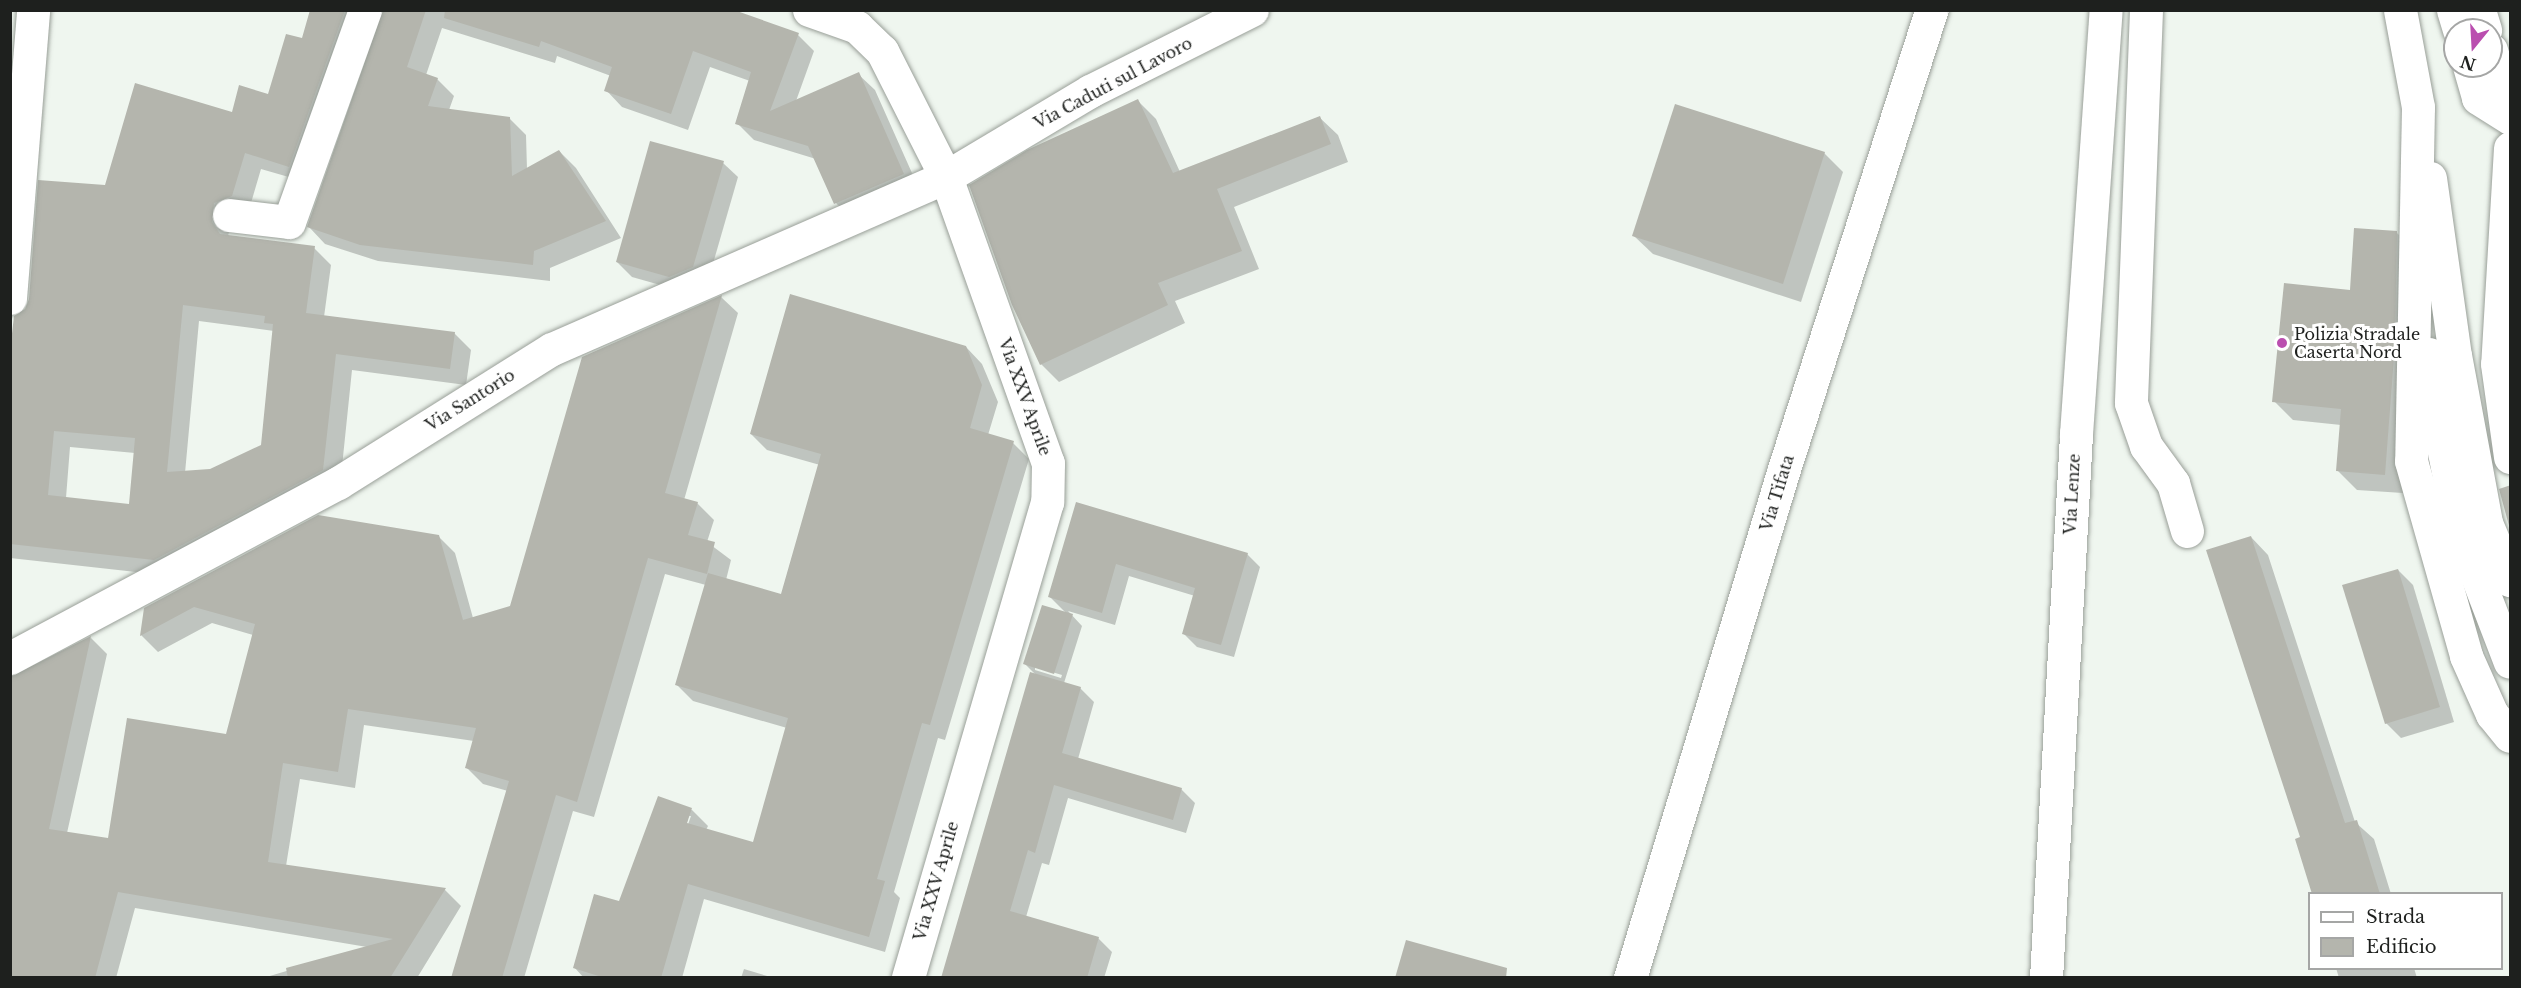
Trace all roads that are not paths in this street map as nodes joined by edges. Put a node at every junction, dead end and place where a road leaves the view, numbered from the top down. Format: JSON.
{"nodes":[{"id":1,"x":33,"y":10,"type":"edge"},
{"id":2,"x":365,"y":10,"type":"edge"},
{"id":3,"x":809,"y":10,"type":"edge"},
{"id":4,"x":1252,"y":10,"type":"edge"},
{"id":5,"x":1931,"y":10,"type":"edge"},
{"id":6,"x":2106,"y":10,"type":"edge"},
{"id":7,"x":2146,"y":10,"type":"edge"},
{"id":8,"x":2400,"y":10,"type":"edge"},
{"id":9,"x":2472,"y":78,"type":"edge"},
{"id":10,"x":2500,"y":78,"type":"edge"},
{"id":11,"x":2418,"y":107,"type":"junction"},
{"id":12,"x":2511,"y":113,"type":"edge"},
{"id":13,"x":2511,"y":118,"type":"edge"},
{"id":14,"x":2511,"y":148,"type":"edge"},
{"id":15,"x":946,"y":177,"type":"junction"},
{"id":16,"x":230,"y":215,"type":"dead end"},
{"id":17,"x":10,"y":298,"type":"edge"},
{"id":18,"x":2511,"y":457,"type":"edge"},
{"id":19,"x":2187,"y":531,"type":"dead end"},
{"id":20,"x":2511,"y":580,"type":"edge"},
{"id":21,"x":10,"y":658,"type":"edge"},
{"id":22,"x":2511,"y":662,"type":"edge"},
{"id":23,"x":2511,"y":736,"type":"edge"},
{"id":24,"x":908,"y":978,"type":"edge"},
{"id":25,"x":1630,"y":978,"type":"edge"},
{"id":26,"x":2046,"y":978,"type":"edge"}],
"edges":[{"from":1,"to":17,"type":"main road"},
{"from":2,"to":16,"type":"main road"},
{"from":3,"to":15,"type":"main road","name":"Via XXV Aprile"},
{"from":4,"to":15,"type":"main road","name":"Via Caduti sul Lavoro"},
{"from":5,"to":25,"type":"main road","name":"Via Tifata"},
{"from":6,"to":26,"type":"main road","name":"Via Lenze"},
{"from":7,"to":19,"type":"main road"},
{"from":8,"to":11,"type":"main road"},
{"from":9,"to":13,"type":"main road"},
{"from":10,"to":12,"type":"main road"},
{"from":11,"to":20,"type":"main road"},
{"from":11,"to":22,"type":"main road"},
{"from":11,"to":23,"type":"main road"},
{"from":14,"to":18,"type":"main road"},
{"from":15,"to":21,"type":"main road","name":"Via Santorio"},
{"from":15,"to":24,"type":"main road","name":"Via XXV Aprile"}]}
